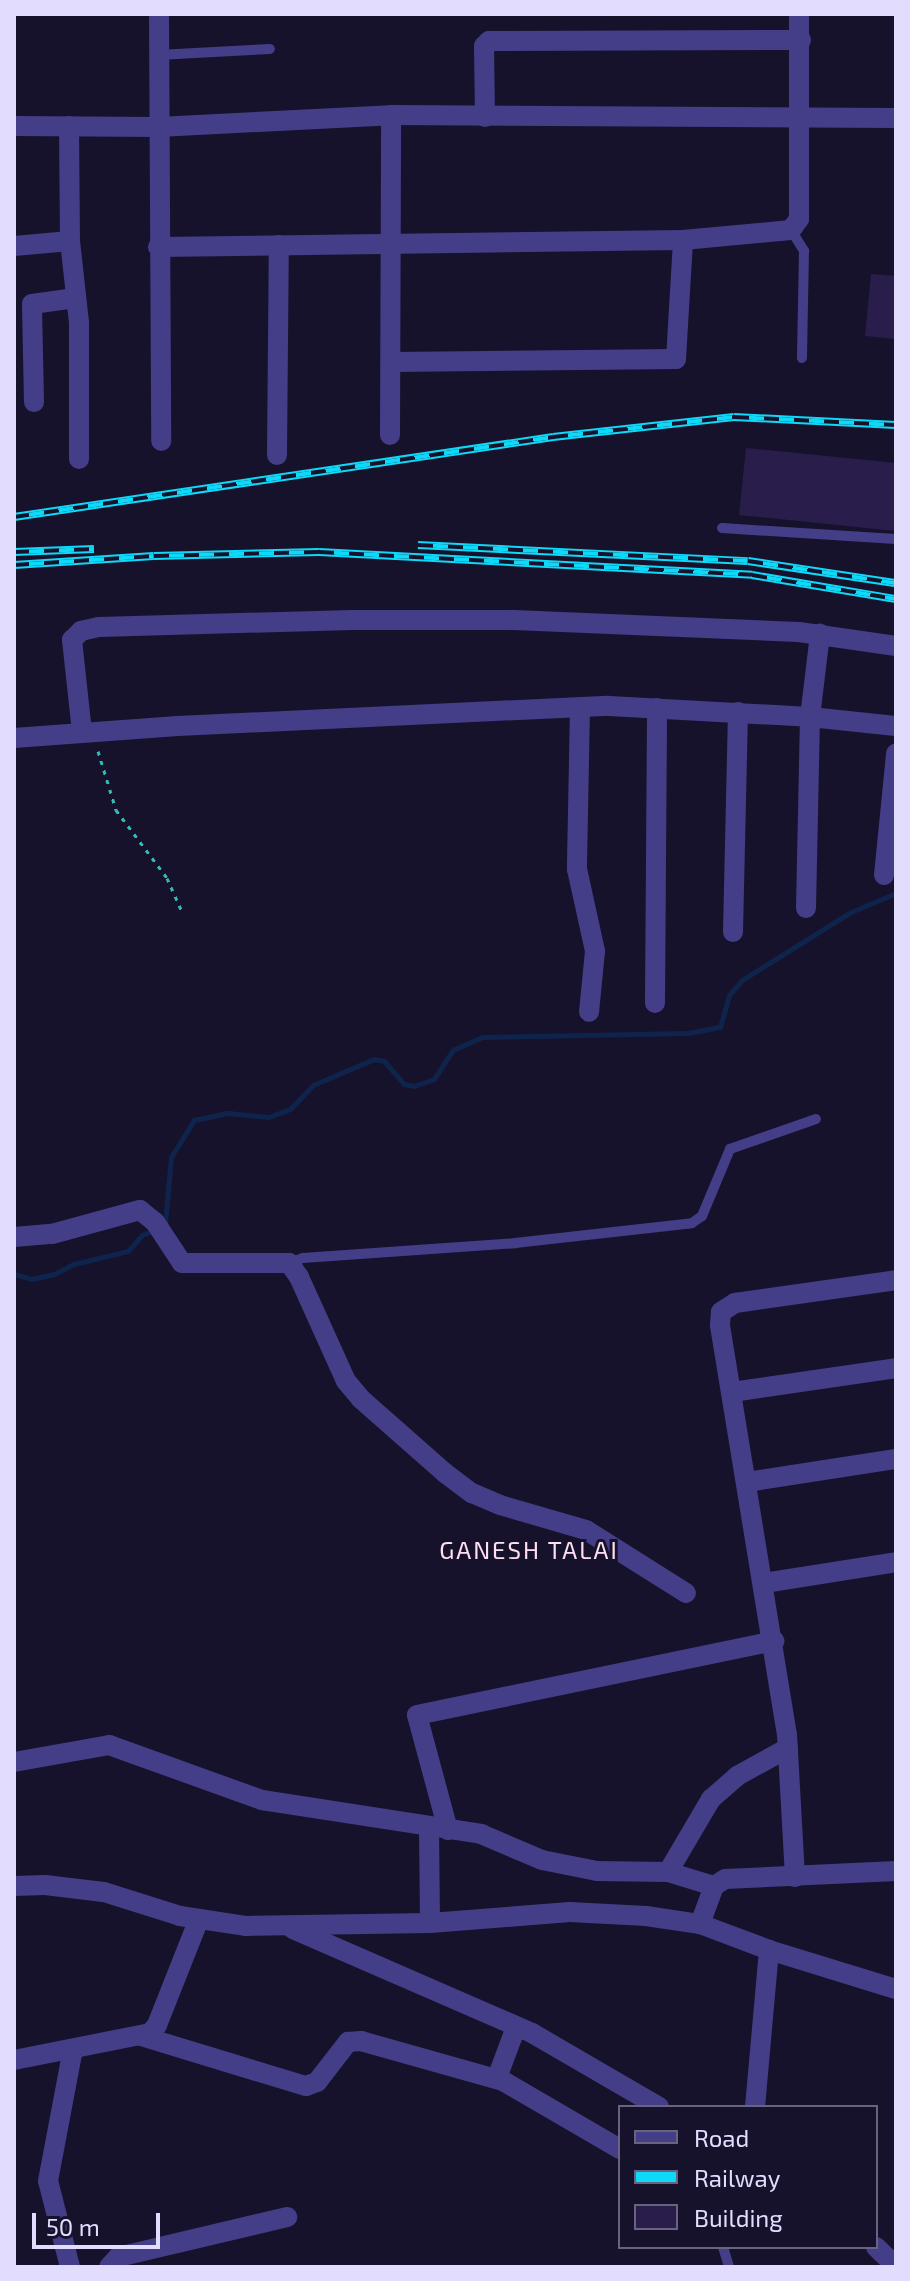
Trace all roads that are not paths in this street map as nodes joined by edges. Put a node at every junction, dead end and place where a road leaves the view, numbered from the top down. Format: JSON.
{"nodes":[{"id":1,"x":159,"y":14,"type":"edge"},
{"id":2,"x":799,"y":14,"type":"edge"},
{"id":3,"x":801,"y":40,"type":"junction"},
{"id":4,"x":270,"y":49,"type":"dead end"},
{"id":5,"x":158,"y":55,"type":"junction"},
{"id":6,"x":391,"y":115,"type":"junction"},
{"id":7,"x":485,"y":117,"type":"junction"},
{"id":8,"x":896,"y":118,"type":"edge"},
{"id":9,"x":799,"y":120,"type":"junction"},
{"id":10,"x":14,"y":126,"type":"edge"},
{"id":11,"x":69,"y":126,"type":"junction"},
{"id":12,"x":158,"y":127,"type":"junction"},
{"id":13,"x":791,"y":230,"type":"junction"},
{"id":14,"x":683,"y":240,"type":"junction"},
{"id":15,"x":70,"y":241,"type":"junction"},
{"id":16,"x":279,"y":245,"type":"junction"},
{"id":17,"x":392,"y":245,"type":"junction"},
{"id":18,"x":14,"y":246,"type":"edge"},
{"id":19,"x":158,"y":247,"type":"junction"},
{"id":20,"x":76,"y":298,"type":"junction"},
{"id":21,"x":802,"y":358,"type":"dead end"},
{"id":22,"x":391,"y":362,"type":"junction"},
{"id":23,"x":34,"y":402,"type":"dead end"},
{"id":24,"x":390,"y":435,"type":"dead end"},
{"id":25,"x":161,"y":441,"type":"dead end"},
{"id":26,"x":277,"y":455,"type":"dead end"},
{"id":27,"x":79,"y":459,"type":"dead end"},
{"id":28,"x":722,"y":528,"type":"dead end"},
{"id":29,"x":896,"y":539,"type":"edge"},
{"id":30,"x":820,"y":634,"type":"junction"},
{"id":31,"x":896,"y":646,"type":"edge"},
{"id":32,"x":580,"y":707,"type":"junction"},
{"id":33,"x":657,"y":708,"type":"junction"},
{"id":34,"x":738,"y":712,"type":"junction"},
{"id":35,"x":810,"y":717,"type":"junction"},
{"id":36,"x":896,"y":726,"type":"edge"},
{"id":37,"x":88,"y":732,"type":"junction"},
{"id":38,"x":14,"y":738,"type":"edge"},
{"id":39,"x":896,"y":754,"type":"edge"},
{"id":40,"x":884,"y":875,"type":"dead end"},
{"id":41,"x":806,"y":908,"type":"dead end"},
{"id":42,"x":733,"y":932,"type":"dead end"},
{"id":43,"x":655,"y":1003,"type":"dead end"},
{"id":44,"x":589,"y":1012,"type":"dead end"},
{"id":45,"x":816,"y":1119,"type":"dead end"},
{"id":46,"x":14,"y":1237,"type":"edge"},
{"id":47,"x":289,"y":1263,"type":"junction"},
{"id":48,"x":896,"y":1280,"type":"edge"},
{"id":49,"x":896,"y":1368,"type":"edge"},
{"id":50,"x":732,"y":1392,"type":"junction"},
{"id":51,"x":896,"y":1459,"type":"edge"},
{"id":52,"x":747,"y":1482,"type":"junction"},
{"id":53,"x":896,"y":1562,"type":"edge"},
{"id":54,"x":764,"y":1583,"type":"junction"},
{"id":55,"x":686,"y":1593,"type":"dead end"},
{"id":56,"x":774,"y":1641,"type":"junction"},
{"id":57,"x":788,"y":1748,"type":"junction"},
{"id":58,"x":14,"y":1762,"type":"edge"},
{"id":59,"x":438,"y":1828,"type":"junction"},
{"id":60,"x":896,"y":1871,"type":"edge"},
{"id":61,"x":668,"y":1872,"type":"junction"},
{"id":62,"x":795,"y":1877,"type":"junction"},
{"id":63,"x":14,"y":1886,"type":"edge"},
{"id":64,"x":714,"y":1886,"type":"junction"},
{"id":65,"x":199,"y":1919,"type":"junction"},
{"id":66,"x":430,"y":1923,"type":"junction"},
{"id":67,"x":700,"y":1924,"type":"junction"},
{"id":68,"x":290,"y":1927,"type":"junction"},
{"id":69,"x":769,"y":1950,"type":"junction"},
{"id":70,"x":896,"y":1989,"type":"edge"},
{"id":71,"x":516,"y":2027,"type":"junction"},
{"id":72,"x":141,"y":2036,"type":"junction"},
{"id":73,"x":73,"y":2049,"type":"junction"},
{"id":74,"x":14,"y":2060,"type":"edge"},
{"id":75,"x":497,"y":2078,"type":"junction"},
{"id":76,"x":655,"y":2105,"type":"edge"},
{"id":77,"x":755,"y":2105,"type":"edge"},
{"id":78,"x":618,"y":2148,"type":"edge"},
{"id":79,"x":287,"y":2217,"type":"dead end"},
{"id":80,"x":878,"y":2249,"type":"edge"},
{"id":81,"x":896,"y":2266,"type":"edge"},
{"id":82,"x":70,"y":2267,"type":"edge"},
{"id":83,"x":109,"y":2267,"type":"edge"}],
"edges":[{"from":1,"to":5,"type":"street"},
{"from":2,"to":3,"type":"street"},
{"from":3,"to":7,"type":"street"},
{"from":3,"to":9,"type":"street"},
{"from":4,"to":5,"type":"lane"},
{"from":5,"to":12,"type":"street"},
{"from":6,"to":7,"type":"street"},
{"from":6,"to":12,"type":"street"},
{"from":6,"to":17,"type":"street"},
{"from":7,"to":9,"type":"street"},
{"from":8,"to":9,"type":"street"},
{"from":9,"to":13,"type":"street"},
{"from":10,"to":11,"type":"street"},
{"from":11,"to":12,"type":"street"},
{"from":11,"to":15,"type":"street"},
{"from":12,"to":19,"type":"street"},
{"from":13,"to":14,"type":"street"},
{"from":13,"to":21,"type":"lane"},
{"from":14,"to":17,"type":"street"},
{"from":14,"to":22,"type":"street"},
{"from":15,"to":18,"type":"street"},
{"from":15,"to":20,"type":"street"},
{"from":16,"to":17,"type":"street"},
{"from":16,"to":19,"type":"street"},
{"from":16,"to":26,"type":"street"},
{"from":17,"to":22,"type":"street"},
{"from":19,"to":25,"type":"street"},
{"from":20,"to":23,"type":"street"},
{"from":20,"to":27,"type":"street"},
{"from":22,"to":24,"type":"street"},
{"from":28,"to":29,"type":"lane"},
{"from":30,"to":31,"type":"street"},
{"from":30,"to":35,"type":"street"},
{"from":30,"to":37,"type":"street"},
{"from":32,"to":33,"type":"street"},
{"from":32,"to":37,"type":"street"},
{"from":32,"to":44,"type":"street"},
{"from":33,"to":34,"type":"street"},
{"from":33,"to":43,"type":"street"},
{"from":34,"to":35,"type":"street"},
{"from":34,"to":42,"type":"street"},
{"from":35,"to":36,"type":"street"},
{"from":35,"to":41,"type":"street"},
{"from":37,"to":38,"type":"street"},
{"from":39,"to":40,"type":"street"},
{"from":45,"to":47,"type":"lane"},
{"from":46,"to":47,"type":"street"},
{"from":47,"to":55,"type":"street"},
{"from":48,"to":50,"type":"street"},
{"from":49,"to":50,"type":"street"},
{"from":50,"to":52,"type":"street"},
{"from":51,"to":52,"type":"street"},
{"from":52,"to":54,"type":"street"},
{"from":53,"to":54,"type":"street"},
{"from":54,"to":56,"type":"street"},
{"from":56,"to":57,"type":"street"},
{"from":56,"to":59,"type":"street"},
{"from":57,"to":61,"type":"street"},
{"from":57,"to":62,"type":"street"},
{"from":58,"to":59,"type":"street"},
{"from":59,"to":61,"type":"street"},
{"from":59,"to":66,"type":"street"},
{"from":60,"to":62,"type":"street"},
{"from":61,"to":64,"type":"street"},
{"from":62,"to":64,"type":"street"},
{"from":63,"to":65,"type":"street"},
{"from":64,"to":67,"type":"street"},
{"from":65,"to":68,"type":"street"},
{"from":65,"to":72,"type":"street"},
{"from":66,"to":67,"type":"street"},
{"from":66,"to":68,"type":"street"},
{"from":67,"to":69,"type":"street"},
{"from":68,"to":71,"type":"street"},
{"from":69,"to":70,"type":"street"},
{"from":69,"to":77,"type":"street"},
{"from":71,"to":75,"type":"street"},
{"from":71,"to":76,"type":"street"},
{"from":72,"to":73,"type":"street"},
{"from":72,"to":75,"type":"street"},
{"from":73,"to":74,"type":"street"},
{"from":73,"to":82,"type":"street"},
{"from":75,"to":78,"type":"street"},
{"from":79,"to":83,"type":"street"},
{"from":80,"to":81,"type":"street"}]}
